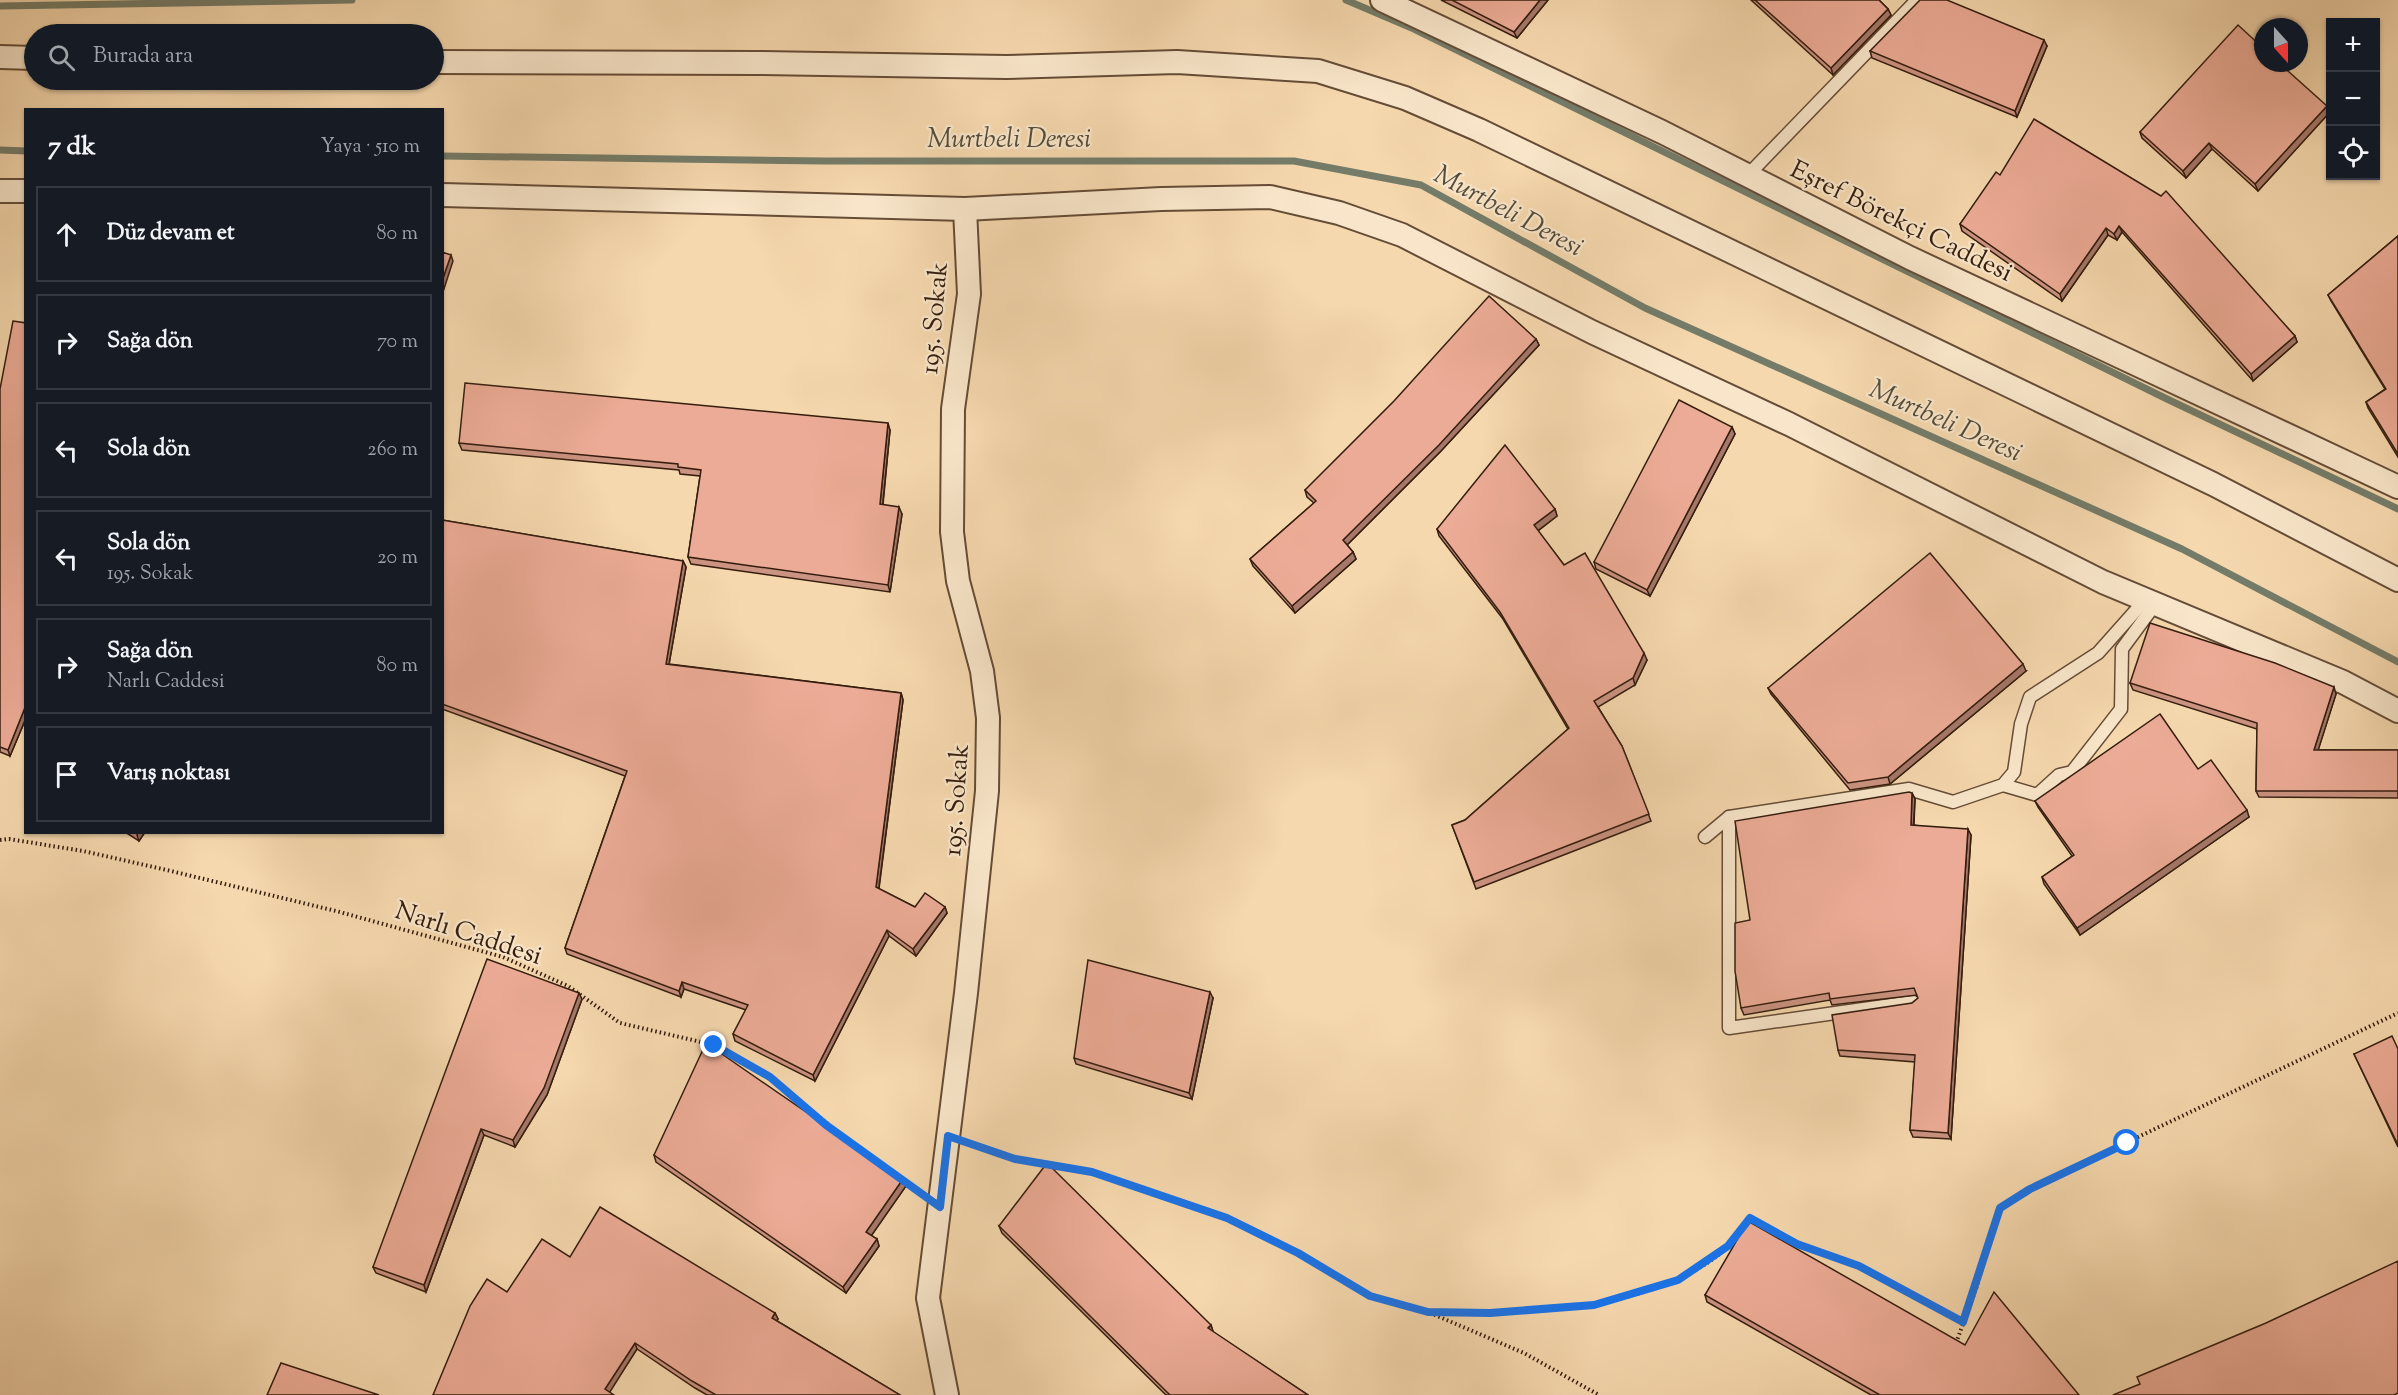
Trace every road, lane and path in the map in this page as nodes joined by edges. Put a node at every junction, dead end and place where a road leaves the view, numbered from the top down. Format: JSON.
{"nodes":[{"id":1,"x":1382,"y":0,"type":"edge"},
{"id":2,"x":1917,"y":0,"type":"edge"},
{"id":3,"x":0,"y":57,"type":"edge"},
{"id":4,"x":24,"y":58,"type":"edge"},
{"id":5,"x":444,"y":63,"type":"edge"},
{"id":6,"x":1748,"y":175,"type":"junction"},
{"id":7,"x":0,"y":191,"type":"edge"},
{"id":8,"x":24,"y":191,"type":"edge"},
{"id":9,"x":444,"y":195,"type":"edge"},
{"id":10,"x":965,"y":209,"type":"junction"},
{"id":11,"x":2398,"y":487,"type":"edge"},
{"id":12,"x":2398,"y":580,"type":"edge"},
{"id":13,"x":2151,"y":601,"type":"junction"},
{"id":14,"x":2398,"y":711,"type":"edge"},
{"id":15,"x":2003,"y":785,"type":"junction"},
{"id":16,"x":1729,"y":817,"type":"junction"},
{"id":17,"x":1705,"y":837,"type":"dead end"},
{"id":18,"x":0,"y":840,"type":"edge"},
{"id":19,"x":1913,"y":1002,"type":"edge"},
{"id":20,"x":2398,"y":1013,"type":"edge"},
{"id":21,"x":948,"y":1136,"type":"junction"},
{"id":22,"x":864,"y":1152,"type":"edge"},
{"id":23,"x":892,"y":1173,"type":"edge"},
{"id":24,"x":940,"y":1207,"type":"junction"},
{"id":25,"x":1428,"y":1312,"type":"junction"},
{"id":26,"x":1963,"y":1322,"type":"junction"},
{"id":27,"x":1955,"y":1344,"type":"edge"},
{"id":28,"x":947,"y":1395,"type":"edge"},
{"id":29,"x":1599,"y":1395,"type":"edge"}],
"edges":[{"from":1,"to":6,"type":"street","name":"Eşref Börekçi Caddesi"},
{"from":2,"to":6,"type":"lane"},
{"from":3,"to":4,"type":"street"},
{"from":5,"to":12,"type":"street"},
{"from":6,"to":11,"type":"street","name":"Eşref Börekçi Caddesi"},
{"from":7,"to":8,"type":"street"},
{"from":9,"to":10,"type":"street"},
{"from":10,"to":13,"type":"street"},
{"from":10,"to":21,"type":"street","name":"195. Sokak"},
{"from":13,"to":14,"type":"street"},
{"from":13,"to":15,"type":"lane"},
{"from":13,"to":15,"type":"lane"},
{"from":15,"to":16,"type":"lane"},
{"from":16,"to":17,"type":"lane"},
{"from":16,"to":19,"type":"lane"},
{"from":18,"to":22,"type":"path","name":"Narlı Caddesi"},
{"from":20,"to":26,"type":"path"},
{"from":21,"to":24,"type":"street","name":"195. Sokak"},
{"from":21,"to":25,"type":"path"},
{"from":23,"to":24,"type":"path"},
{"from":24,"to":28,"type":"street","name":"195. Sokak"},
{"from":25,"to":26,"type":"path"},
{"from":25,"to":29,"type":"path"},
{"from":26,"to":27,"type":"path"}]}
